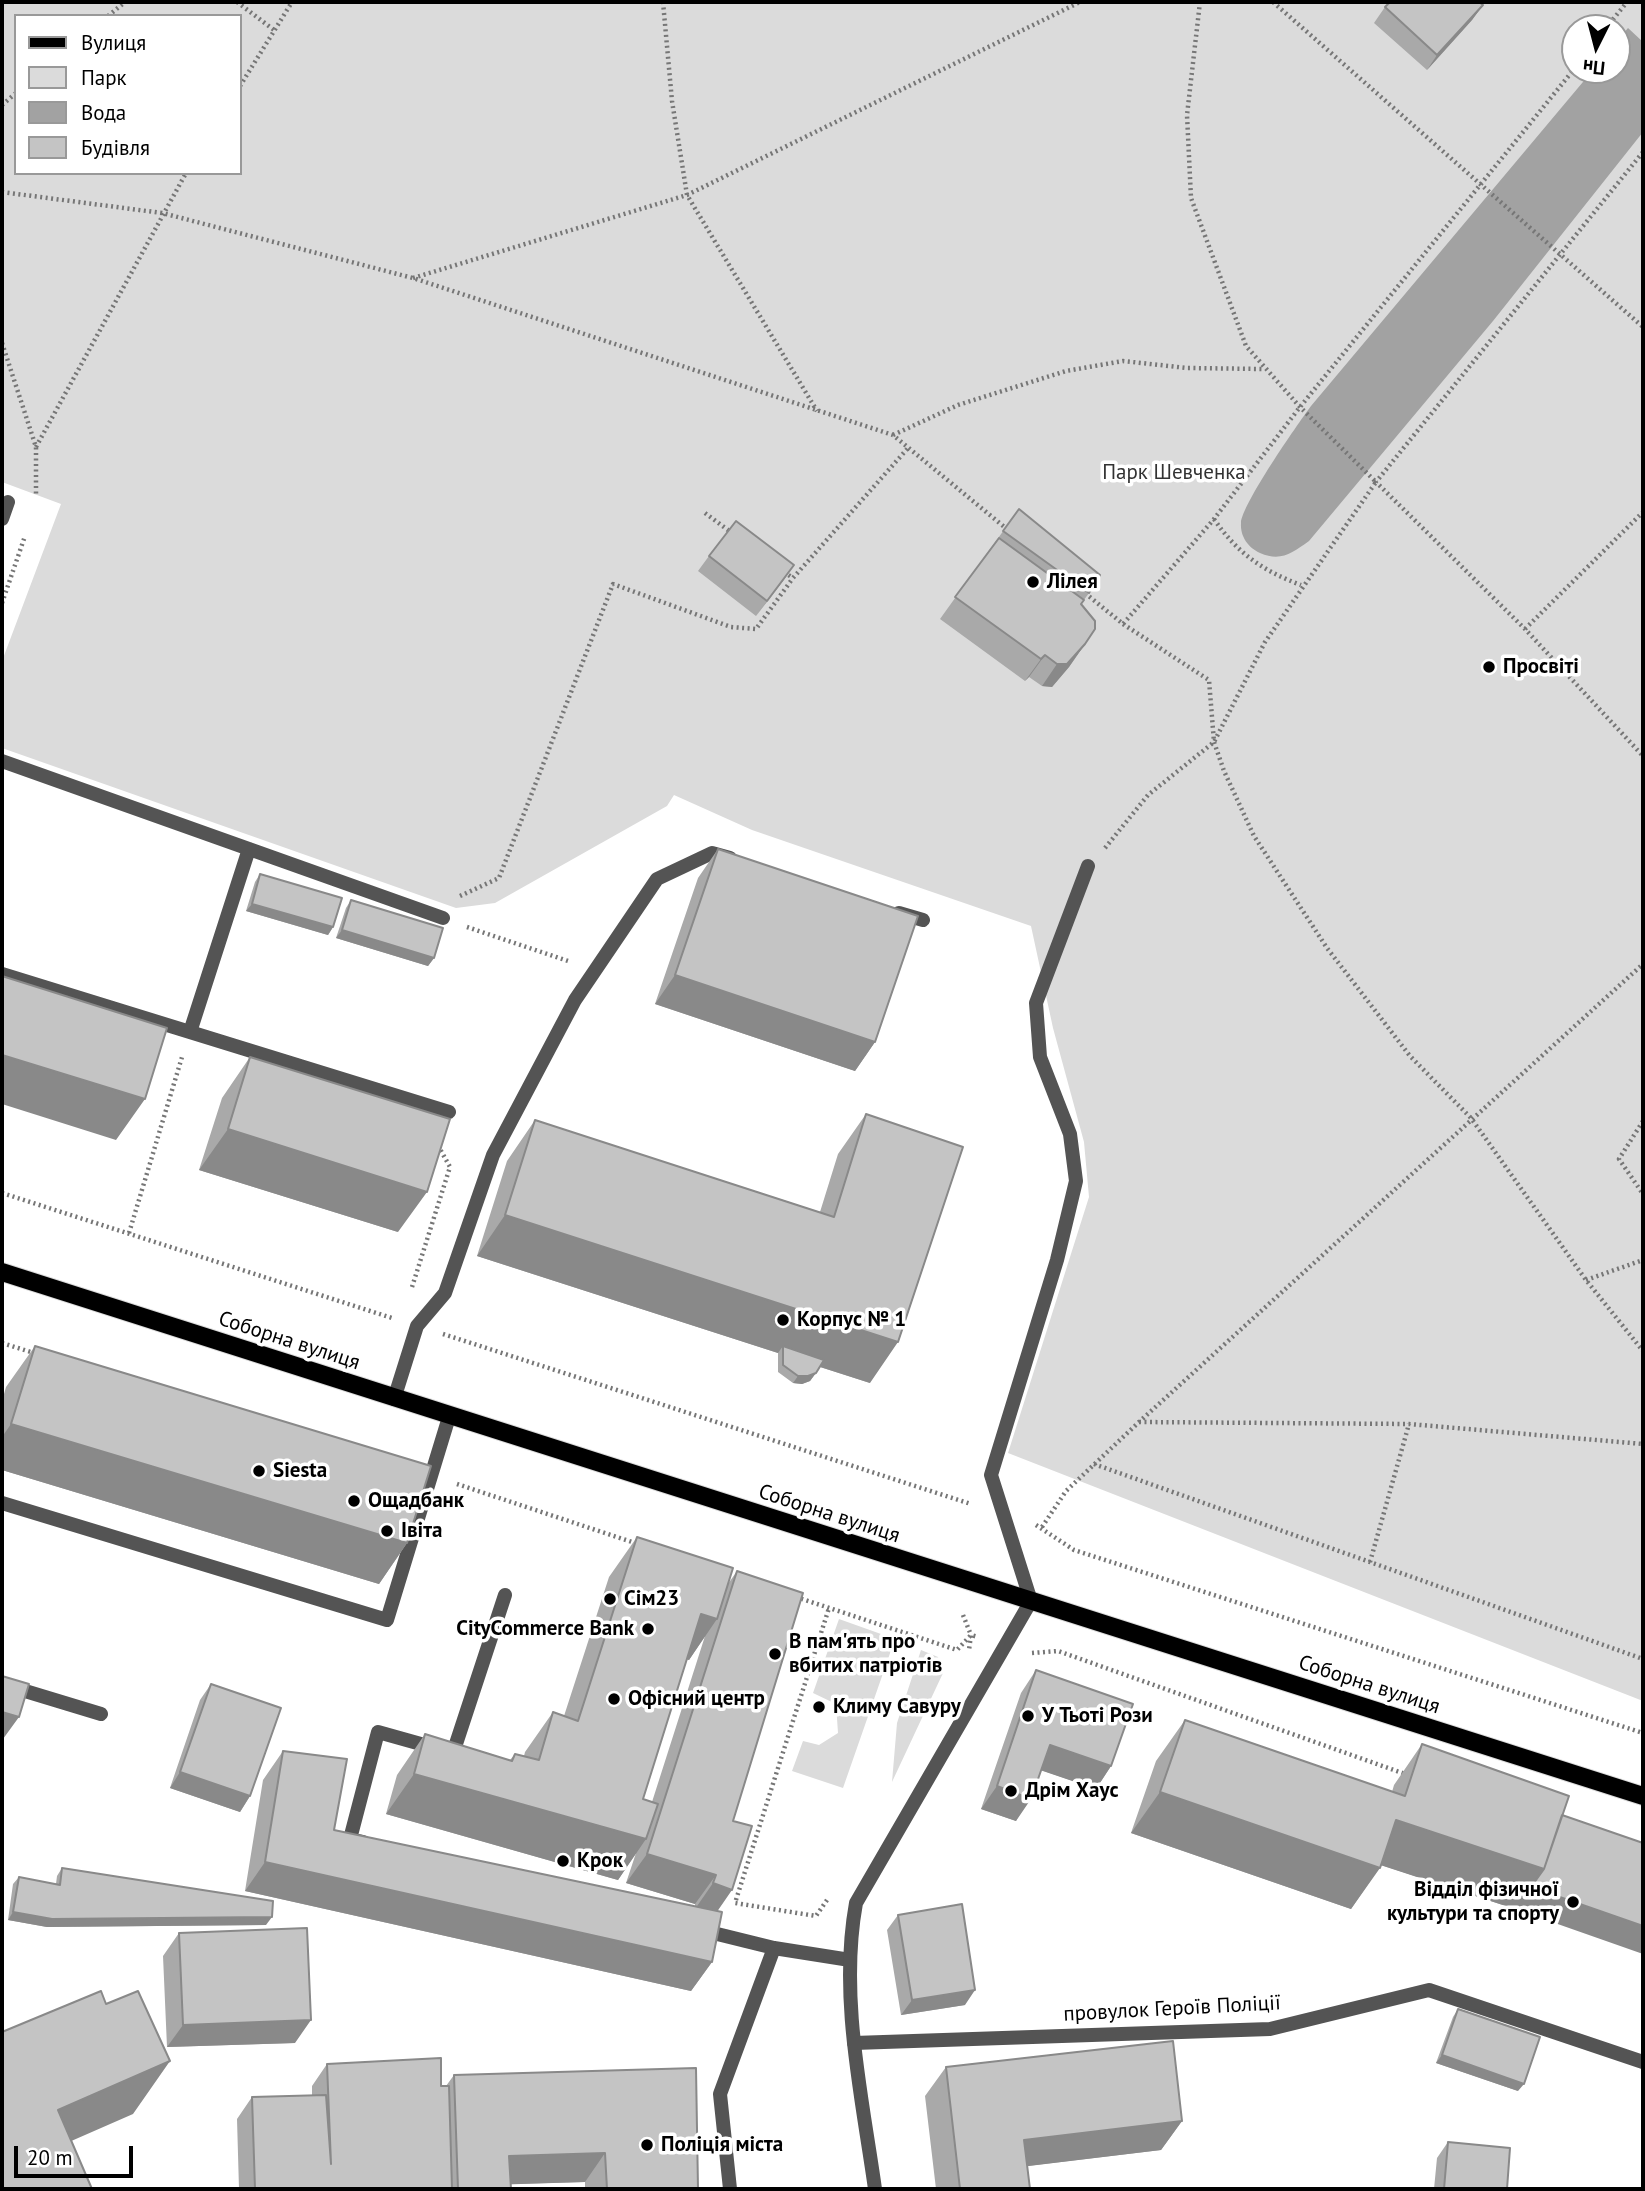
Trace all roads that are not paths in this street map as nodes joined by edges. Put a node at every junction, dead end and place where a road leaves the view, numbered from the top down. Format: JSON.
{"nodes":[{"id":1,"x":8,"y":502,"type":"dead end"},
{"id":2,"x":2,"y":519,"type":"edge"},
{"id":3,"x":2,"y":761,"type":"edge"},
{"id":4,"x":249,"y":849,"type":"junction"},
{"id":5,"x":738,"y":861,"type":"edge"},
{"id":6,"x":1088,"y":866,"type":"road end"},
{"id":7,"x":883,"y":908,"type":"edge"},
{"id":8,"x":443,"y":918,"type":"road end"},
{"id":9,"x":923,"y":920,"type":"dead end"},
{"id":10,"x":2,"y":974,"type":"edge"},
{"id":11,"x":190,"y":1032,"type":"junction"},
{"id":12,"x":449,"y":1112,"type":"dead end"},
{"id":13,"x":2,"y":1272,"type":"edge"},
{"id":14,"x":394,"y":1399,"type":"junction"},
{"id":15,"x":449,"y":1416,"type":"junction"},
{"id":16,"x":2,"y":1503,"type":"edge"},
{"id":17,"x":505,"y":1595,"type":"dead end"},
{"id":18,"x":1031,"y":1601,"type":"junction"},
{"id":19,"x":2,"y":1684,"type":"edge"},
{"id":20,"x":101,"y":1714,"type":"dead end"},
{"id":21,"x":1643,"y":1796,"type":"edge"},
{"id":22,"x":377,"y":1846,"type":"edge"},
{"id":23,"x":681,"y":1924,"type":"edge"},
{"id":24,"x":774,"y":1948,"type":"junction"},
{"id":25,"x":850,"y":1960,"type":"junction"},
{"id":26,"x":855,"y":2043,"type":"junction"},
{"id":27,"x":1643,"y":2062,"type":"edge"},
{"id":28,"x":730,"y":2189,"type":"edge"},
{"id":29,"x":875,"y":2189,"type":"edge"}],
"edges":[{"from":1,"to":2,"type":"street"},
{"from":3,"to":4,"type":"street"},
{"from":4,"to":8,"type":"street"},
{"from":4,"to":11,"type":"street"},
{"from":5,"to":14,"type":"street"},
{"from":6,"to":18,"type":"street"},
{"from":7,"to":9,"type":"street"},
{"from":10,"to":11,"type":"street"},
{"from":11,"to":12,"type":"street"},
{"from":13,"to":14,"type":"main road","name":"Соборна вулиця"},
{"from":14,"to":15,"type":"main road","name":"Соборна вулиця"},
{"from":15,"to":16,"type":"street"},
{"from":15,"to":18,"type":"main road","name":"Соборна вулиця"},
{"from":17,"to":22,"type":"street"},
{"from":18,"to":21,"type":"main road","name":"Соборна вулиця"},
{"from":18,"to":25,"type":"street"},
{"from":19,"to":20,"type":"street"},
{"from":23,"to":24,"type":"street"},
{"from":24,"to":25,"type":"street"},
{"from":24,"to":28,"type":"street"},
{"from":25,"to":26,"type":"street"},
{"from":26,"to":27,"type":"street","name":"провулок Героїв Поліції"},
{"from":26,"to":29,"type":"street"}]}
